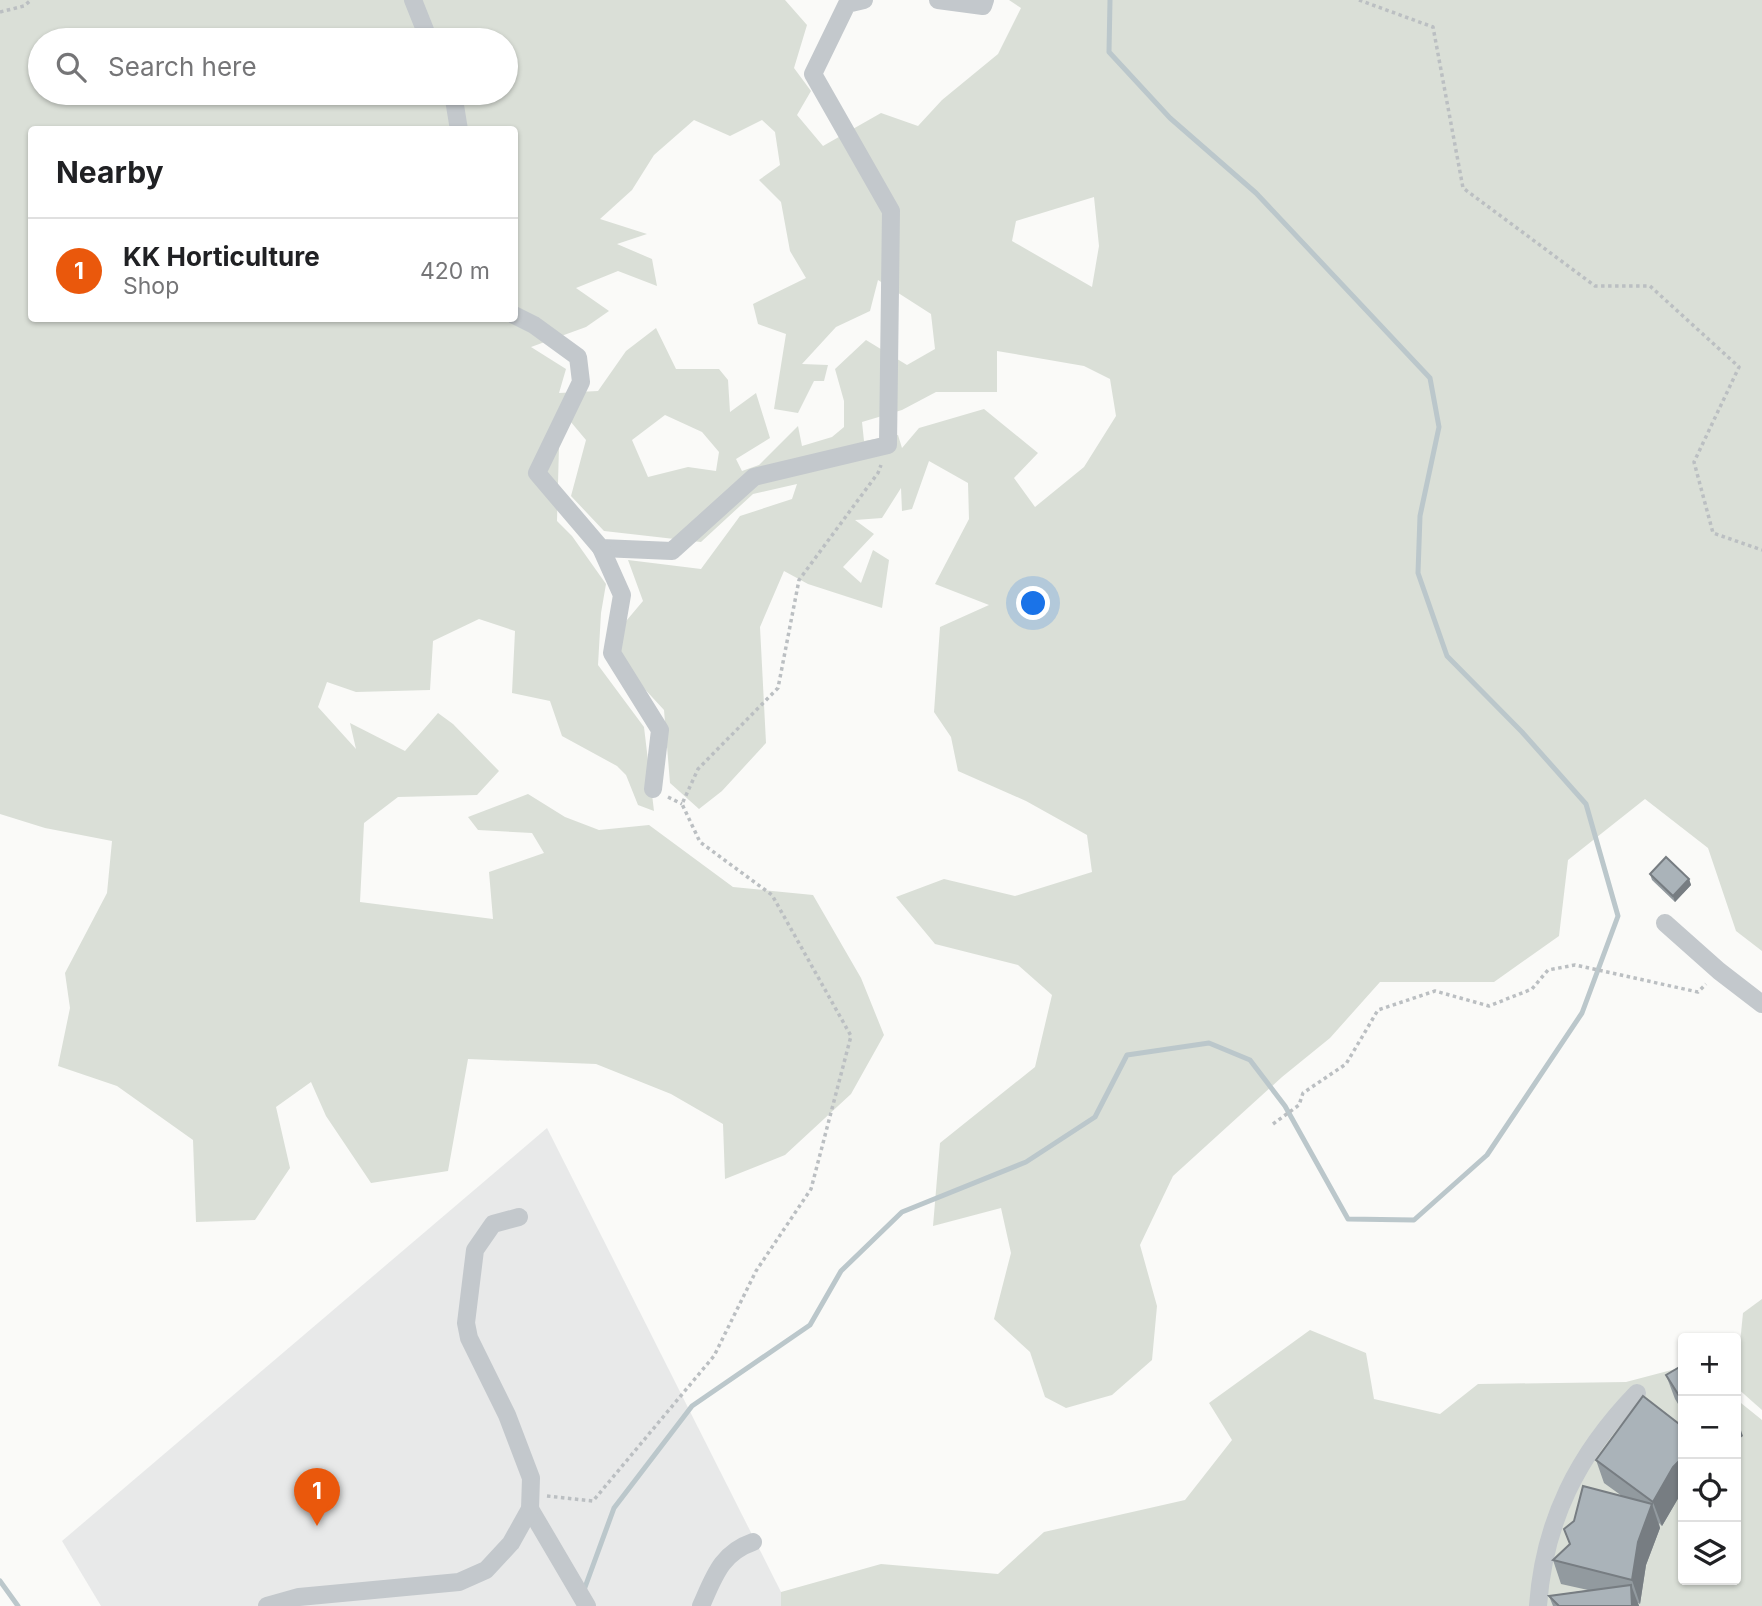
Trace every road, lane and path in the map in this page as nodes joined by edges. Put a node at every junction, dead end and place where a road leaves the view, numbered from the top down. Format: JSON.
{"nodes":[{"id":1,"x":31,"y":0,"type":"edge"},
{"id":2,"x":413,"y":0,"type":"edge"},
{"id":3,"x":864,"y":0,"type":"edge"},
{"id":4,"x":938,"y":0,"type":"edge"},
{"id":5,"x":985,"y":0,"type":"edge"},
{"id":6,"x":1359,"y":0,"type":"edge"},
{"id":7,"x":0,"y":12,"type":"edge"},
{"id":8,"x":424,"y":28,"type":"edge"},
{"id":9,"x":455,"y":105,"type":"edge"},
{"id":10,"x":458,"y":126,"type":"edge"},
{"id":11,"x":518,"y":317,"type":"edge"},
{"id":12,"x":888,"y":444,"type":"junction"},
{"id":13,"x":601,"y":548,"type":"junction"},
{"id":14,"x":1762,"y":550,"type":"edge"},
{"id":15,"x":653,"y":789,"type":"dead end"},
{"id":16,"x":1665,"y":923,"type":"dead end"},
{"id":17,"x":1719,"y":971,"type":"junction"},
{"id":18,"x":1762,"y":1004,"type":"edge"},
{"id":19,"x":1273,"y":1124,"type":"dead end"},
{"id":20,"x":519,"y":1217,"type":"dead end"},
{"id":21,"x":1637,"y":1393,"type":"dead end"},
{"id":22,"x":531,"y":1502,"type":"junction"},
{"id":23,"x":753,"y":1542,"type":"dead end"},
{"id":24,"x":267,"y":1606,"type":"edge"},
{"id":25,"x":587,"y":1606,"type":"edge"},
{"id":26,"x":701,"y":1606,"type":"edge"},
{"id":27,"x":1538,"y":1606,"type":"edge"}],
"edges":[{"from":1,"to":7,"type":"path"},
{"from":2,"to":8,"type":"street"},
{"from":3,"to":12,"type":"street"},
{"from":4,"to":5,"type":"street"},
{"from":6,"to":14,"type":"path"},
{"from":9,"to":10,"type":"street"},
{"from":11,"to":13,"type":"street"},
{"from":12,"to":13,"type":"street"},
{"from":12,"to":22,"type":"path"},
{"from":13,"to":15,"type":"street"},
{"from":16,"to":17,"type":"street"},
{"from":17,"to":18,"type":"street"},
{"from":17,"to":19,"type":"path"},
{"from":20,"to":22,"type":"street"},
{"from":21,"to":27,"type":"street"},
{"from":22,"to":24,"type":"street"},
{"from":22,"to":25,"type":"street"},
{"from":23,"to":26,"type":"street"}]}
